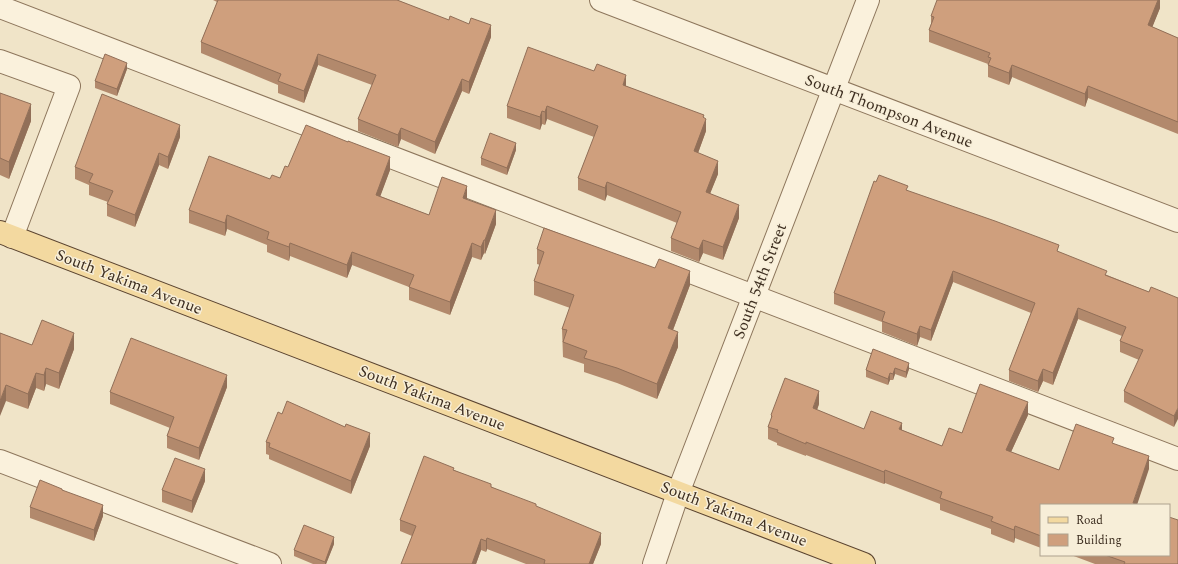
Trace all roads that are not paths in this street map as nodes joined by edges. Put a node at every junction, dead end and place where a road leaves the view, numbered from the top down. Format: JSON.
{"nodes":[{"id":1,"x":601,"y":0,"type":"edge"},
{"id":2,"x":868,"y":0,"type":"edge"},
{"id":3,"x":0,"y":7,"type":"edge"},
{"id":4,"x":0,"y":60,"type":"edge"},
{"id":5,"x":834,"y":89,"type":"junction"},
{"id":6,"x":1178,"y":221,"type":"edge"},
{"id":7,"x":6,"y":234,"type":"edge"},
{"id":8,"x":754,"y":297,"type":"junction"},
{"id":9,"x":1178,"y":459,"type":"edge"},
{"id":10,"x":0,"y":460,"type":"edge"},
{"id":11,"x":678,"y":492,"type":"junction"},
{"id":12,"x":270,"y":564,"type":"edge"},
{"id":13,"x":654,"y":564,"type":"edge"},
{"id":14,"x":864,"y":564,"type":"edge"}],
"edges":[{"from":1,"to":5,"type":"street","name":"South Thompson Avenue"},
{"from":2,"to":5,"type":"street","name":"South 54th Street"},
{"from":3,"to":8,"type":"street"},
{"from":4,"to":7,"type":"street"},
{"from":5,"to":6,"type":"street","name":"South Thompson Avenue"},
{"from":5,"to":8,"type":"street","name":"South 54th Street"},
{"from":7,"to":11,"type":"main road","name":"South Yakima Avenue"},
{"from":8,"to":9,"type":"street"},
{"from":8,"to":11,"type":"street","name":"South 54th Street"},
{"from":10,"to":12,"type":"street"},
{"from":11,"to":13,"type":"street","name":"South 54th Street"},
{"from":11,"to":14,"type":"main road","name":"South Yakima Avenue"}]}
